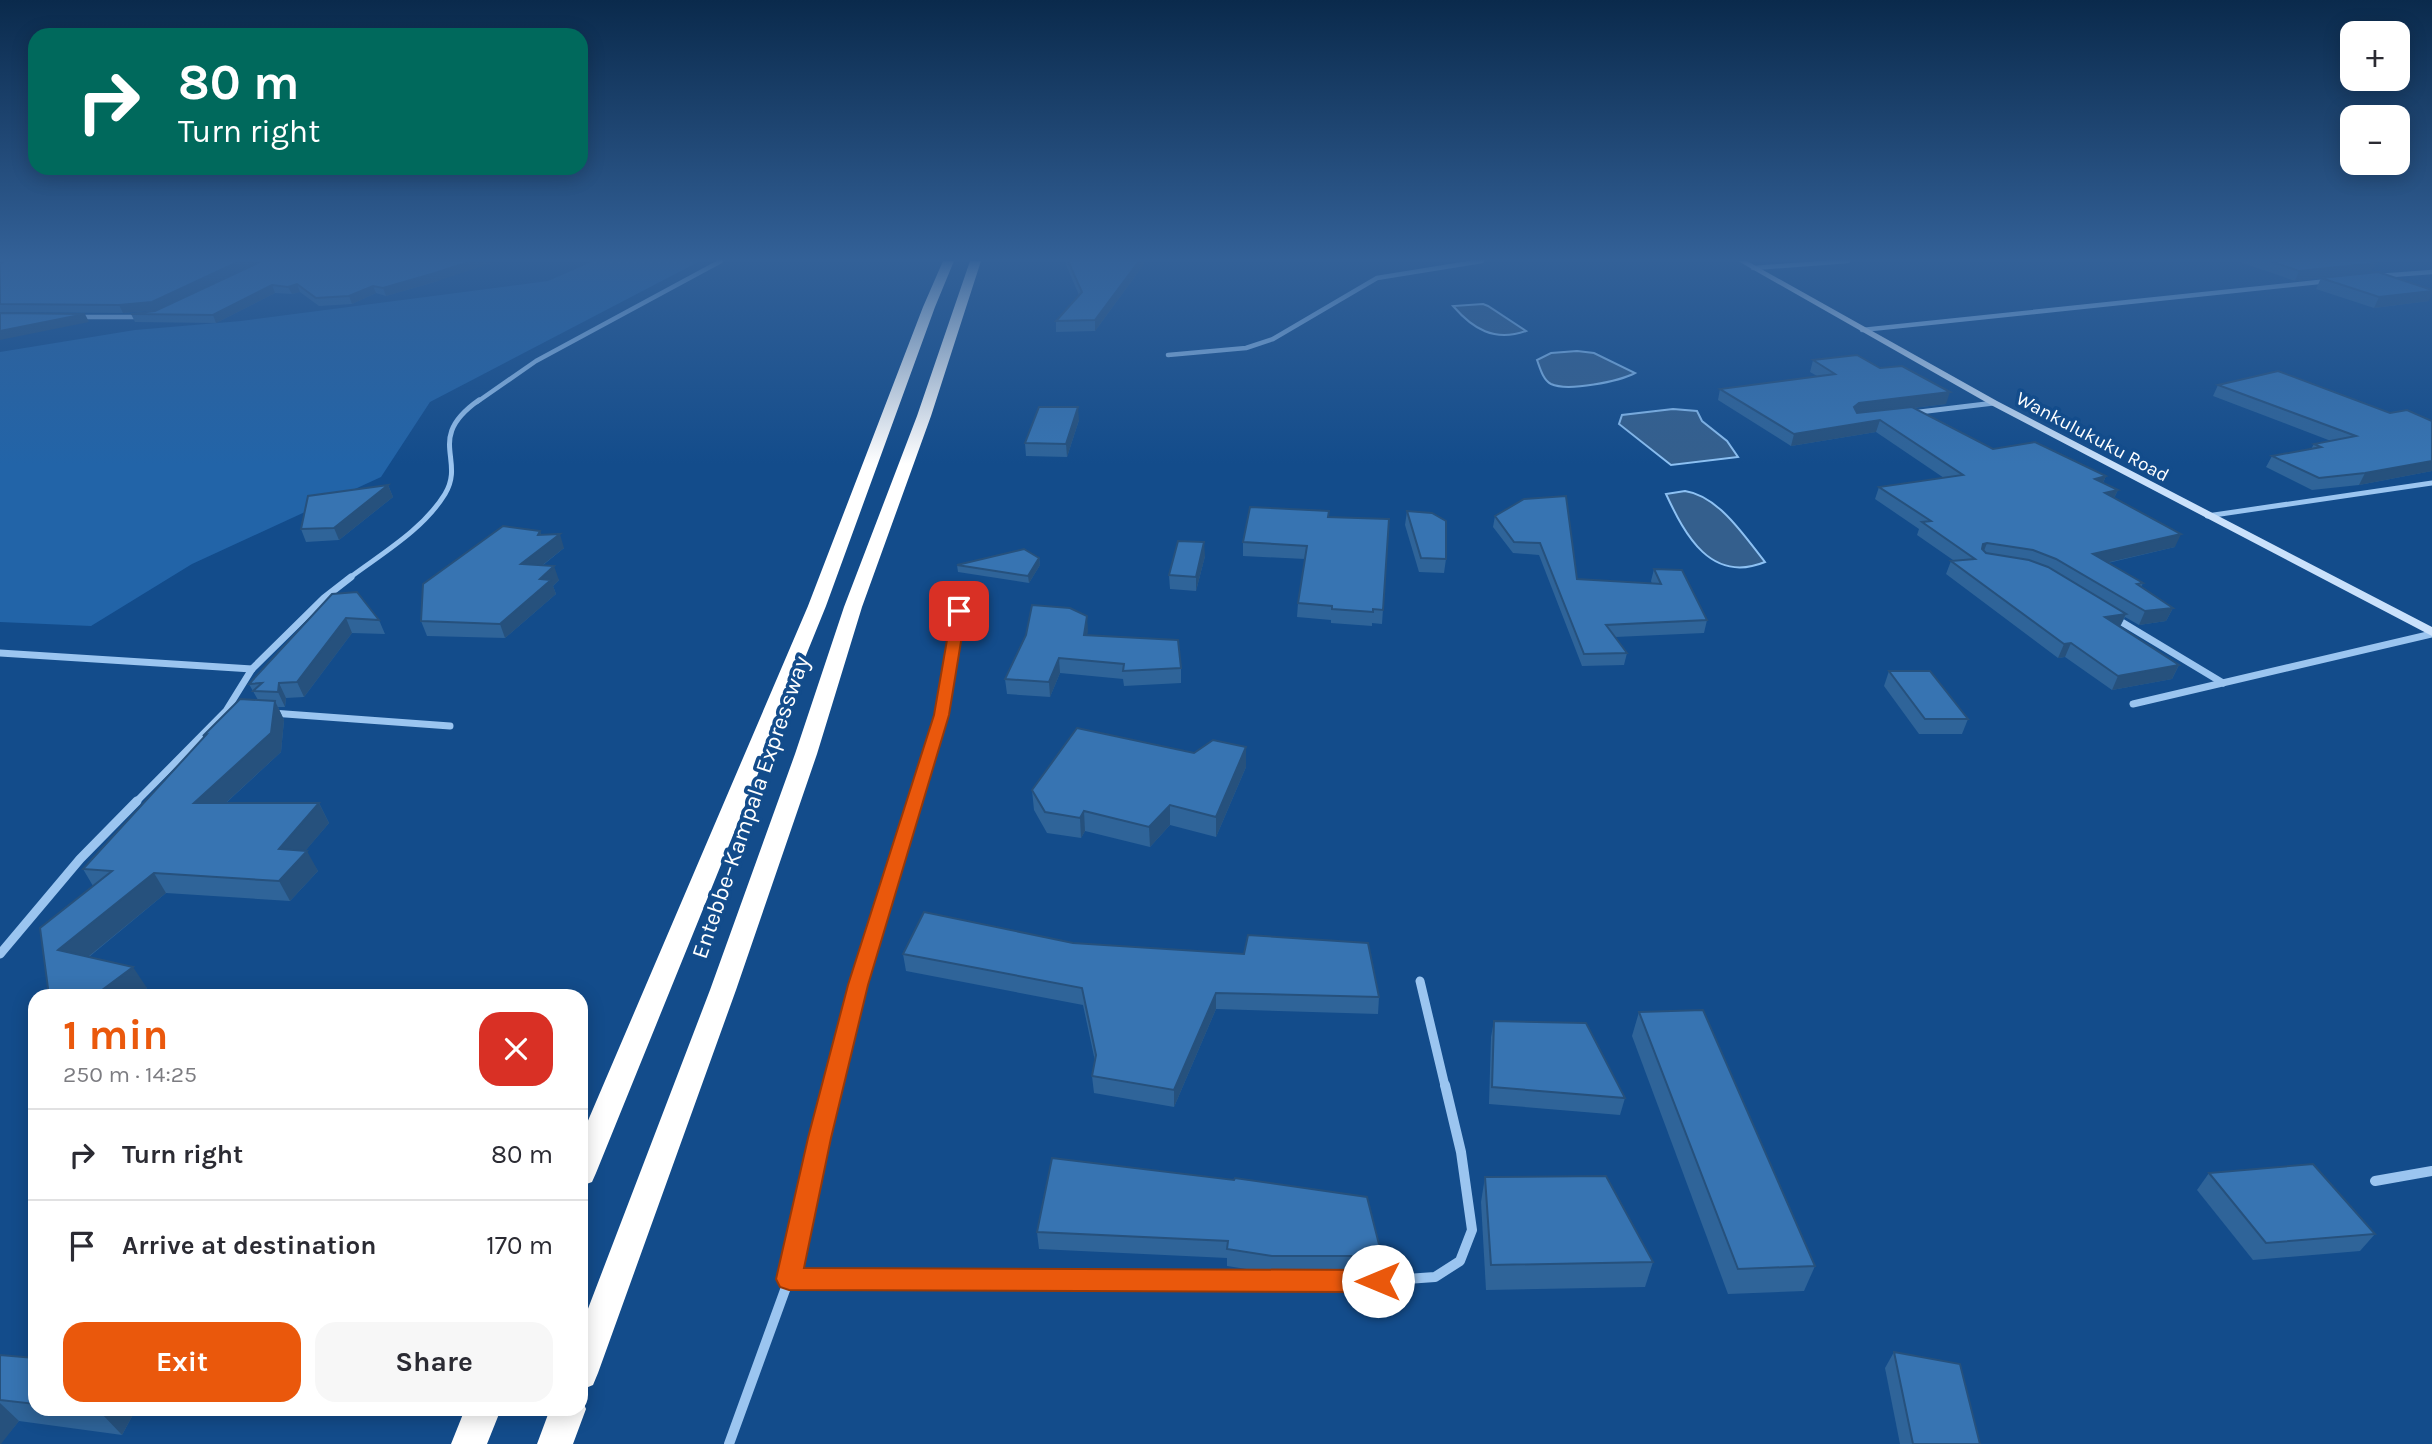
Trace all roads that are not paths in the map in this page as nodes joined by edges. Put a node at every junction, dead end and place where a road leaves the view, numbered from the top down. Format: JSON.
{"nodes":[{"id":1,"x":597,"y":328,"type":"edge"},
{"id":2,"x":921,"y":328,"type":"edge"},
{"id":3,"x":953,"y":328,"type":"edge"},
{"id":4,"x":1291,"y":328,"type":"edge"},
{"id":5,"x":1859,"y":328,"type":"edge"},
{"id":6,"x":1877,"y":328,"type":"edge"},
{"id":7,"x":1862,"y":330,"type":"junction"},
{"id":8,"x":1168,"y":355,"type":"dead end"},
{"id":9,"x":1994,"y":403,"type":"junction"},
{"id":10,"x":1897,"y":415,"type":"edge"},
{"id":11,"x":2432,"y":483,"type":"edge"},
{"id":12,"x":2206,"y":516,"type":"junction"},
{"id":13,"x":959,"y":611,"type":"dead end"},
{"id":14,"x":2107,"y":613,"type":"edge"},
{"id":15,"x":2432,"y":633,"type":"edge"},
{"id":16,"x":0,"y":653,"type":"edge"},
{"id":17,"x":252,"y":669,"type":"junction"},
{"id":18,"x":2223,"y":682,"type":"junction"},
{"id":19,"x":2133,"y":704,"type":"dead end"},
{"id":20,"x":226,"y":711,"type":"junction"},
{"id":21,"x":239,"y":712,"type":"edge"},
{"id":22,"x":264,"y":713,"type":"edge"},
{"id":23,"x":450,"y":726,"type":"dead end"},
{"id":24,"x":0,"y":954,"type":"edge"},
{"id":25,"x":1420,"y":981,"type":"dead end"},
{"id":26,"x":588,"y":1156,"type":"edge"},
{"id":27,"x":2432,"y":1171,"type":"edge"},
{"id":28,"x":2375,"y":1181,"type":"dead end"},
{"id":29,"x":789,"y":1279,"type":"junction"},
{"id":30,"x":588,"y":1354,"type":"edge"},
{"id":31,"x":480,"y":1416,"type":"edge"},
{"id":32,"x":565,"y":1416,"type":"edge"},
{"id":33,"x":469,"y":1444,"type":"edge"},
{"id":34,"x":555,"y":1444,"type":"edge"},
{"id":35,"x":729,"y":1444,"type":"edge"}],
"edges":[{"from":1,"to":17,"type":"street"},
{"from":2,"to":26,"type":"highway","name":"Entebbe–Kampala Expressway"},
{"from":3,"to":30,"type":"highway","name":"Entebbe–Kampala Expressway"},
{"from":4,"to":8,"type":"street"},
{"from":5,"to":7,"type":"main road","name":"Wankulukuku Road"},
{"from":6,"to":7,"type":"street"},
{"from":7,"to":9,"type":"main road","name":"Wankulukuku Road"},
{"from":9,"to":10,"type":"street"},
{"from":9,"to":12,"type":"main road","name":"Wankulukuku Road"},
{"from":11,"to":12,"type":"street"},
{"from":12,"to":15,"type":"main road","name":"Wankulukuku Road"},
{"from":13,"to":29,"type":"street"},
{"from":14,"to":18,"type":"street"},
{"from":15,"to":18,"type":"street"},
{"from":16,"to":17,"type":"street"},
{"from":17,"to":20,"type":"street"},
{"from":18,"to":19,"type":"street"},
{"from":20,"to":21,"type":"street"},
{"from":20,"to":24,"type":"street"},
{"from":22,"to":23,"type":"street"},
{"from":25,"to":29,"type":"street"},
{"from":27,"to":28,"type":"street"},
{"from":29,"to":35,"type":"street"},
{"from":31,"to":33,"type":"highway"},
{"from":32,"to":34,"type":"highway"}]}
